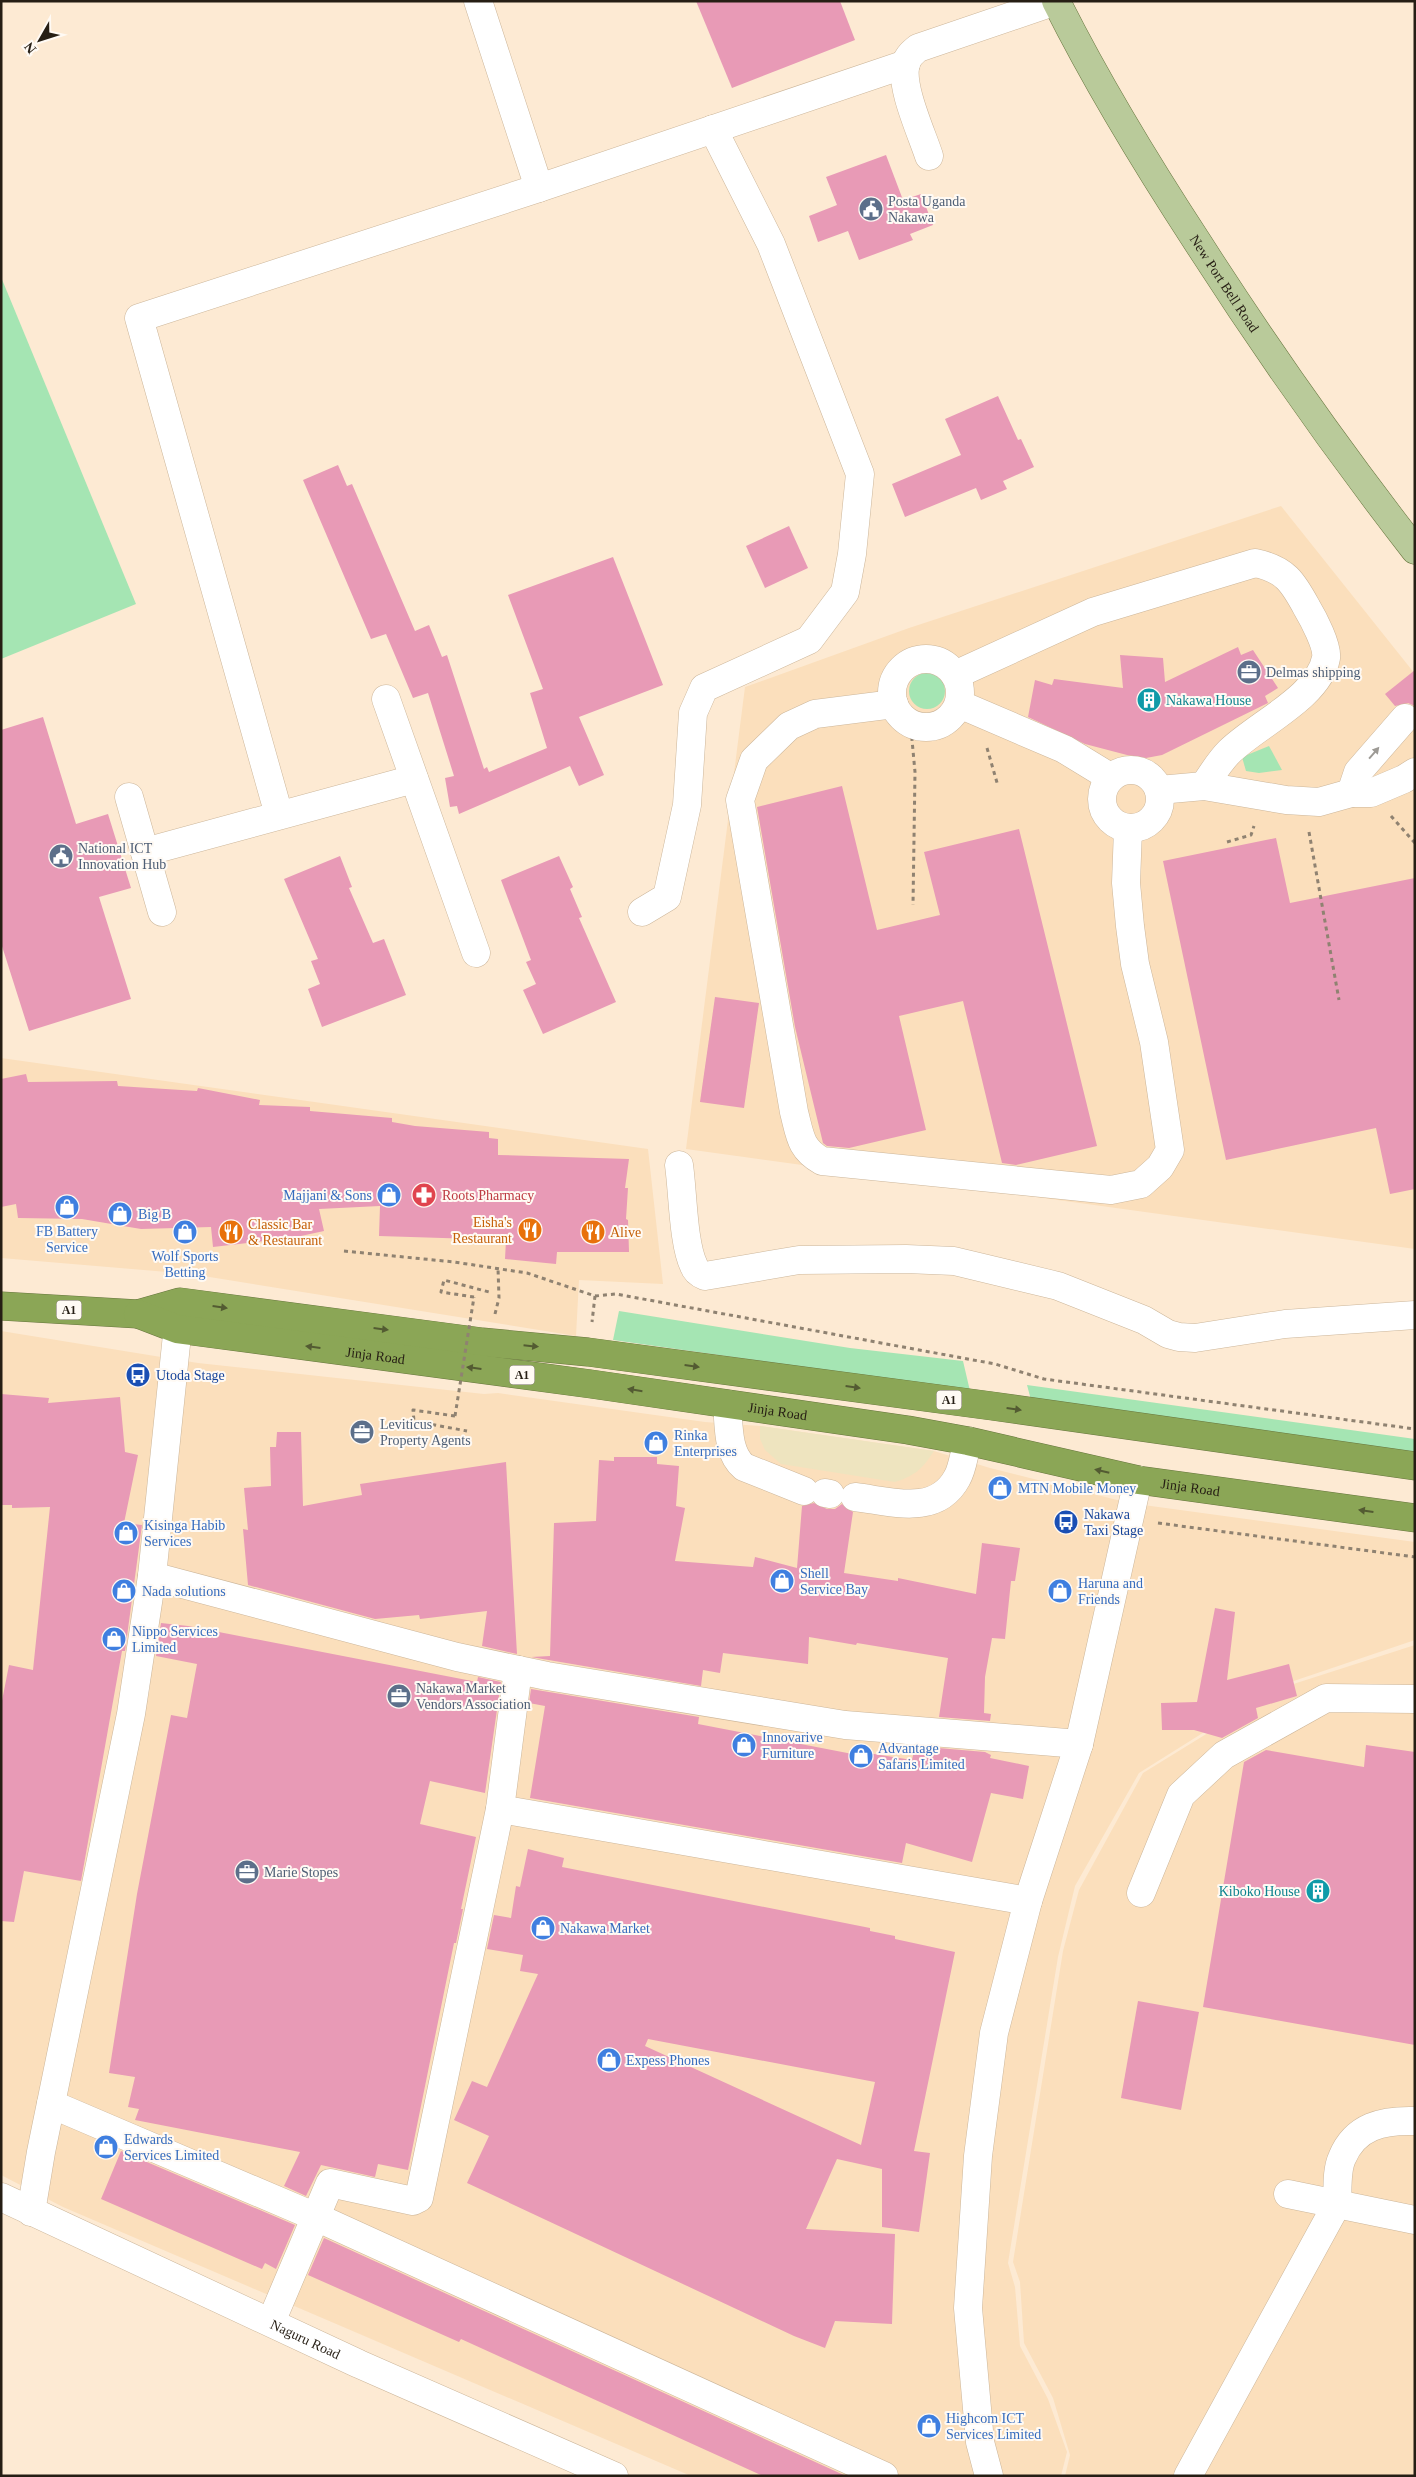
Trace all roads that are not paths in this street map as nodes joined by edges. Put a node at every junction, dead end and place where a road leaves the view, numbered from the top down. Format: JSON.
{"nodes":[{"id":1,"x":478,"y":1,"type":"edge"},
{"id":2,"x":1056,"y":1,"type":"edge"},
{"id":3,"x":906,"y":64,"type":"junction"},
{"id":4,"x":713,"y":129,"type":"junction"},
{"id":5,"x":929,"y":156,"type":"dead end"},
{"id":6,"x":539,"y":188,"type":"junction"},
{"id":7,"x":1415,"y":550,"type":"edge"},
{"id":8,"x":955,"y":675,"type":"junction"},
{"id":9,"x":386,"y":699,"type":"dead end"},
{"id":10,"x":958,"y":704,"type":"junction"},
{"id":11,"x":902,"y":714,"type":"junction"},
{"id":12,"x":1405,"y":718,"type":"dead end"},
{"id":13,"x":1415,"y":772,"type":"edge"},
{"id":14,"x":1110,"y":778,"type":"junction"},
{"id":15,"x":414,"y":779,"type":"junction"},
{"id":16,"x":1204,"y":786,"type":"junction"},
{"id":17,"x":1159,"y":790,"type":"junction"},
{"id":18,"x":1351,"y":793,"type":"junction"},
{"id":19,"x":129,"y":796,"type":"dead end"},
{"id":20,"x":279,"y":816,"type":"junction"},
{"id":21,"x":1128,"y":829,"type":"junction"},
{"id":22,"x":145,"y":852,"type":"junction"},
{"id":23,"x":162,"y":912,"type":"dead end"},
{"id":24,"x":642,"y":912,"type":"dead end"},
{"id":25,"x":476,"y":953,"type":"dead end"},
{"id":26,"x":679,"y":1166,"type":"dead end"},
{"id":27,"x":180,"y":1302,"type":"junction"},
{"id":28,"x":1,"y":1306,"type":"edge"},
{"id":29,"x":138,"y":1314,"type":"junction"},
{"id":30,"x":1415,"y":1314,"type":"edge"},
{"id":31,"x":177,"y":1329,"type":"junction"},
{"id":32,"x":727,"y":1404,"type":"junction"},
{"id":33,"x":968,"y":1441,"type":"junction"},
{"id":34,"x":1415,"y":1466,"type":"edge"},
{"id":35,"x":1138,"y":1480,"type":"junction"},
{"id":36,"x":1415,"y":1518,"type":"edge"},
{"id":37,"x":152,"y":1576,"type":"junction"},
{"id":38,"x":518,"y":1670,"type":"junction"},
{"id":39,"x":1415,"y":1699,"type":"edge"},
{"id":40,"x":1079,"y":1744,"type":"junction"},
{"id":41,"x":500,"y":1809,"type":"junction"},
{"id":42,"x":1141,"y":1893,"type":"dead end"},
{"id":43,"x":1028,"y":1901,"type":"junction"},
{"id":44,"x":51,"y":2104,"type":"junction"},
{"id":45,"x":1415,"y":2121,"type":"edge"},
{"id":46,"x":1288,"y":2194,"type":"dead end"},
{"id":47,"x":1,"y":2197,"type":"edge"},
{"id":48,"x":1337,"y":2204,"type":"junction"},
{"id":49,"x":32,"y":2212,"type":"junction"},
{"id":50,"x":316,"y":2217,"type":"junction"},
{"id":51,"x":1415,"y":2220,"type":"edge"},
{"id":52,"x":271,"y":2322,"type":"junction"},
{"id":53,"x":585,"y":2470,"type":"edge"},
{"id":54,"x":614,"y":2476,"type":"edge"},
{"id":55,"x":884,"y":2476,"type":"edge"},
{"id":56,"x":989,"y":2476,"type":"edge"},
{"id":57,"x":1188,"y":2476,"type":"edge"}],
"edges":[{"from":1,"to":6,"type":"street"},
{"from":2,"to":3,"type":"street"},
{"from":2,"to":7,"type":"main road","name":"New Port Bell Road"},
{"from":3,"to":4,"type":"street"},
{"from":3,"to":5,"type":"street"},
{"from":4,"to":6,"type":"street"},
{"from":4,"to":24,"type":"street"},
{"from":6,"to":20,"type":"street"},
{"from":8,"to":10,"type":"street"},
{"from":8,"to":11,"type":"street"},
{"from":8,"to":16,"type":"street"},
{"from":9,"to":15,"type":"street"},
{"from":10,"to":11,"type":"street"},
{"from":10,"to":14,"type":"street"},
{"from":11,"to":21,"type":"street"},
{"from":18,"to":12,"type":"street","one_way":true},
{"from":13,"to":18,"type":"street"},
{"from":14,"to":17,"type":"street"},
{"from":14,"to":21,"type":"street"},
{"from":15,"to":20,"type":"street"},
{"from":15,"to":25,"type":"street"},
{"from":16,"to":17,"type":"street"},
{"from":16,"to":18,"type":"street"},
{"from":17,"to":21,"type":"street"},
{"from":19,"to":22,"type":"street"},
{"from":20,"to":22,"type":"street"},
{"from":22,"to":23,"type":"street"},
{"from":26,"to":30,"type":"street"},
{"from":27,"to":29,"type":"highway","name":"Jinja Road","number":"A1"},
{"from":27,"to":31,"type":"street"},
{"from":27,"to":34,"type":"highway","name":"Jinja Road","number":"A1","one_way":true},
{"from":28,"to":29,"type":"highway","name":"Jinja Road","number":"A1"},
{"from":29,"to":31,"type":"highway","name":"Jinja Road","number":"A1"},
{"from":32,"to":31,"type":"highway","name":"Jinja Road","number":"A1","one_way":true},
{"from":31,"to":37,"type":"street"},
{"from":32,"to":33,"type":"highway","name":"Jinja Road","number":"A1"},
{"from":32,"to":33,"type":"street"},
{"from":35,"to":33,"type":"highway","name":"Jinja Road","number":"A1","one_way":true},
{"from":36,"to":35,"type":"highway","name":"Jinja Road","number":"A1","one_way":true},
{"from":35,"to":40,"type":"street"},
{"from":37,"to":38,"type":"street"},
{"from":37,"to":44,"type":"street"},
{"from":38,"to":40,"type":"street"},
{"from":38,"to":41,"type":"street"},
{"from":39,"to":42,"type":"street"},
{"from":40,"to":43,"type":"street"},
{"from":41,"to":43,"type":"street"},
{"from":41,"to":50,"type":"street"},
{"from":43,"to":56,"type":"street"},
{"from":44,"to":49,"type":"street"},
{"from":44,"to":50,"type":"street"},
{"from":45,"to":48,"type":"street"},
{"from":46,"to":48,"type":"street"},
{"from":47,"to":49,"type":"street","name":"Naguru Road"},
{"from":48,"to":51,"type":"street"},
{"from":48,"to":57,"type":"street"},
{"from":49,"to":52,"type":"street","name":"Naguru Road"},
{"from":50,"to":52,"type":"street"},
{"from":50,"to":55,"type":"street"},
{"from":52,"to":53,"type":"street","name":"Naguru Road"},
{"from":53,"to":54,"type":"street","name":"Naguru Road"}]}
